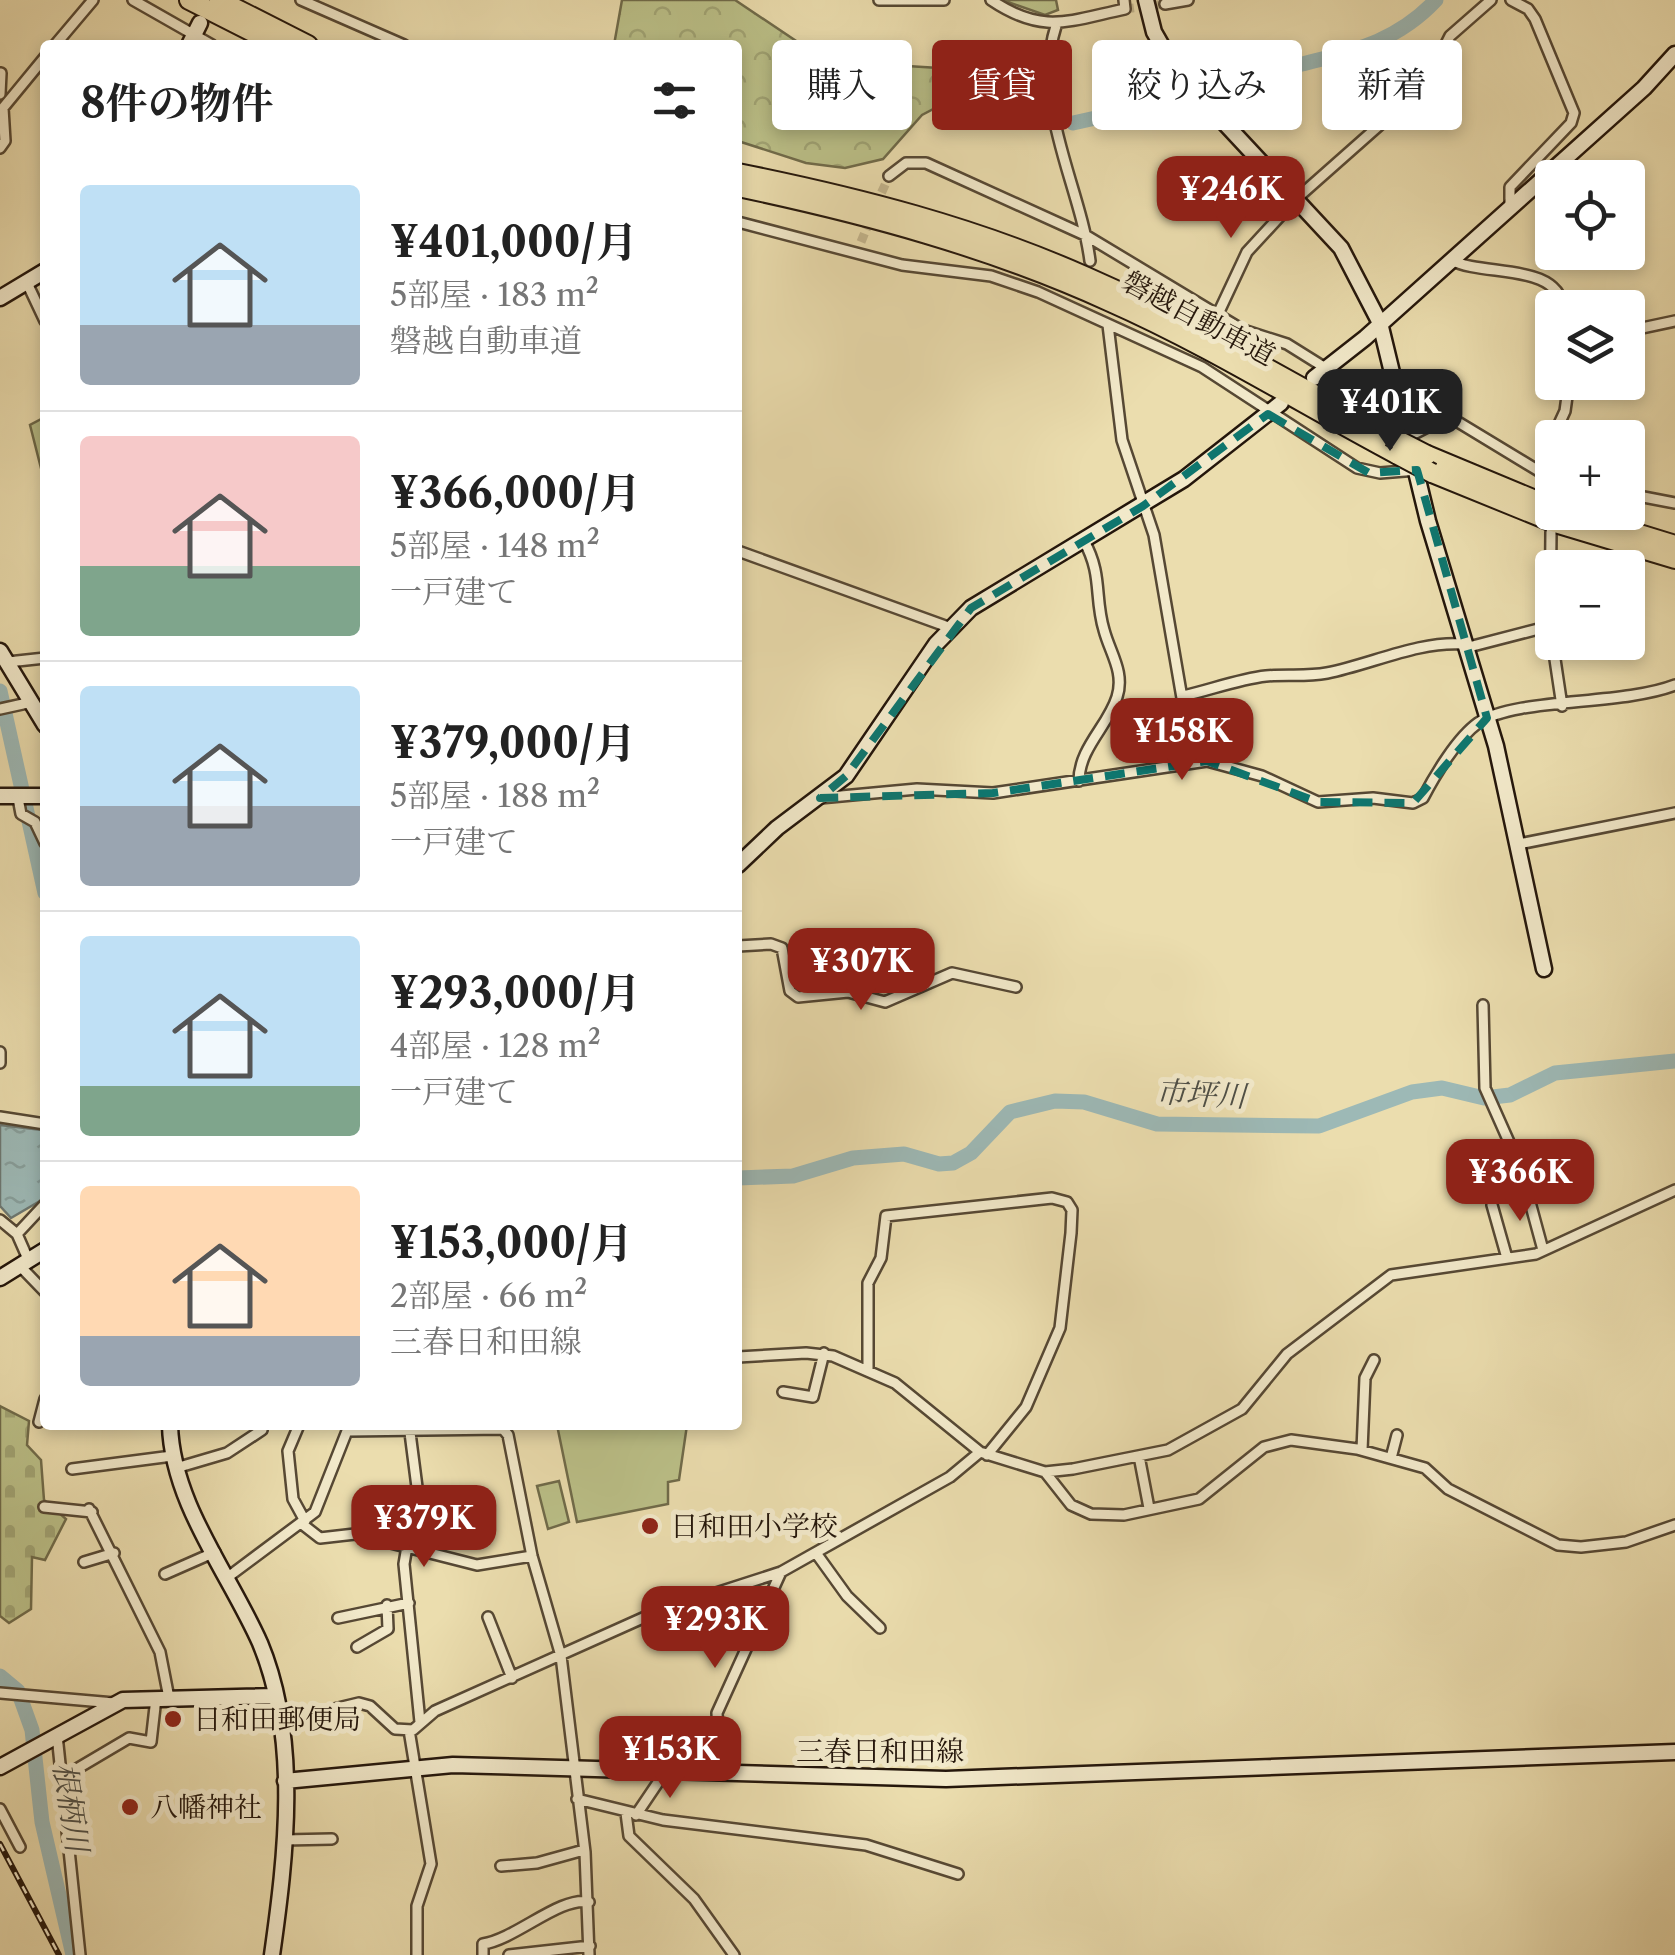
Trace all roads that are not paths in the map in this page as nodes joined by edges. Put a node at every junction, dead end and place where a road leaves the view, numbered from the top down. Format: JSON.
{"nodes":[{"id":1,"x":93,"y":0,"type":"edge"},
{"id":2,"x":133,"y":0,"type":"edge"},
{"id":3,"x":188,"y":0,"type":"edge"},
{"id":4,"x":219,"y":0,"type":"edge"},
{"id":5,"x":301,"y":0,"type":"edge"},
{"id":6,"x":879,"y":0,"type":"edge"},
{"id":7,"x":944,"y":0,"type":"edge"},
{"id":8,"x":991,"y":0,"type":"edge"},
{"id":9,"x":1124,"y":0,"type":"edge"},
{"id":10,"x":1146,"y":0,"type":"edge"},
{"id":11,"x":1188,"y":0,"type":"edge"},
{"id":12,"x":1491,"y":0,"type":"edge"},
{"id":13,"x":1511,"y":0,"type":"edge"},
{"id":14,"x":1165,"y":4,"type":"dead end"},
{"id":15,"x":1056,"y":26,"type":"junction"},
{"id":16,"x":195,"y":34,"type":"edge"},
{"id":17,"x":59,"y":40,"type":"edge"},
{"id":18,"x":268,"y":40,"type":"edge"},
{"id":19,"x":298,"y":40,"type":"edge"},
{"id":20,"x":393,"y":40,"type":"edge"},
{"id":21,"x":1675,"y":54,"type":"edge"},
{"id":22,"x":40,"y":62,"type":"edge"},
{"id":23,"x":1,"y":73,"type":"edge"},
{"id":24,"x":1,"y":100,"type":"edge"},
{"id":25,"x":0,"y":148,"type":"edge"},
{"id":26,"x":742,"y":175,"type":"edge"},
{"id":27,"x":889,"y":176,"type":"dead end"},
{"id":28,"x":742,"y":188,"type":"edge"},
{"id":29,"x":1295,"y":200,"type":"junction"},
{"id":30,"x":1510,"y":206,"type":"junction"},
{"id":31,"x":742,"y":223,"type":"edge"},
{"id":32,"x":1087,"y":236,"type":"junction"},
{"id":33,"x":861,"y":242,"type":"tunnel mouth"},
{"id":34,"x":856,"y":254,"type":"junction"},
{"id":35,"x":1451,"y":260,"type":"junction"},
{"id":36,"x":1090,"y":261,"type":"dead end"},
{"id":37,"x":40,"y":276,"type":"edge"},
{"id":38,"x":28,"y":284,"type":"junction"},
{"id":39,"x":1558,"y":290,"type":"edge"},
{"id":40,"x":0,"y":298,"type":"edge"},
{"id":41,"x":1100,"y":308,"type":"dead end"},
{"id":42,"x":40,"y":310,"type":"edge"},
{"id":43,"x":1217,"y":316,"type":"junction"},
{"id":44,"x":1675,"y":321,"type":"edge"},
{"id":45,"x":1104,"y":323,"type":"junction"},
{"id":46,"x":1380,"y":323,"type":"junction"},
{"id":47,"x":1645,"y":327,"type":"edge"},
{"id":48,"x":1327,"y":369,"type":"junction"},
{"id":49,"x":1314,"y":378,"type":"dead end"},
{"id":50,"x":1281,"y":404,"type":"dead end"},
{"id":51,"x":1268,"y":414,"type":"junction"},
{"id":52,"x":1399,"y":437,"type":"junction"},
{"id":53,"x":1425,"y":466,"type":"junction"},
{"id":54,"x":1535,"y":468,"type":"edge"},
{"id":55,"x":1645,"y":497,"type":"edge"},
{"id":56,"x":1535,"y":498,"type":"edge"},
{"id":57,"x":1675,"y":503,"type":"edge"},
{"id":58,"x":1143,"y":506,"type":"junction"},
{"id":59,"x":1626,"y":530,"type":"edge"},
{"id":60,"x":1551,"y":532,"type":"dead end"},
{"id":61,"x":1084,"y":541,"type":"junction"},
{"id":62,"x":1675,"y":545,"type":"edge"},
{"id":63,"x":1551,"y":550,"type":"edge"},
{"id":64,"x":742,"y":552,"type":"edge"},
{"id":65,"x":1675,"y":559,"type":"edge"},
{"id":66,"x":951,"y":628,"type":"junction"},
{"id":67,"x":1535,"y":629,"type":"edge"},
{"id":68,"x":1464,"y":646,"type":"junction"},
{"id":69,"x":4,"y":656,"type":"edge"},
{"id":70,"x":40,"y":658,"type":"edge"},
{"id":71,"x":1555,"y":660,"type":"edge"},
{"id":72,"x":1675,"y":686,"type":"edge"},
{"id":73,"x":1183,"y":696,"type":"junction"},
{"id":74,"x":32,"y":702,"type":"junction"},
{"id":75,"x":1562,"y":706,"type":"junction"},
{"id":76,"x":0,"y":709,"type":"edge"},
{"id":77,"x":40,"y":716,"type":"edge"},
{"id":78,"x":1487,"y":718,"type":"junction"},
{"id":79,"x":1193,"y":762,"type":"junction"},
{"id":80,"x":1079,"y":780,"type":"junction"},
{"id":81,"x":0,"y":796,"type":"edge"},
{"id":82,"x":40,"y":796,"type":"edge"},
{"id":83,"x":18,"y":798,"type":"junction"},
{"id":84,"x":820,"y":798,"type":"junction"},
{"id":85,"x":1675,"y":813,"type":"edge"},
{"id":86,"x":40,"y":832,"type":"edge"},
{"id":87,"x":1519,"y":844,"type":"junction"},
{"id":88,"x":742,"y":861,"type":"edge"},
{"id":89,"x":742,"y":946,"type":"edge"},
{"id":90,"x":1544,"y":969,"type":"dead end"},
{"id":91,"x":1016,"y":987,"type":"dead end"},
{"id":92,"x":1484,"y":1005,"type":"dead end"},
{"id":93,"x":0,"y":1052,"type":"edge"},
{"id":94,"x":0,"y":1063,"type":"edge"},
{"id":95,"x":0,"y":1117,"type":"edge"},
{"id":96,"x":40,"y":1123,"type":"edge"},
{"id":97,"x":1675,"y":1190,"type":"edge"},
{"id":98,"x":1492,"y":1204,"type":"dead end"},
{"id":99,"x":40,"y":1209,"type":"edge"},
{"id":100,"x":0,"y":1220,"type":"edge"},
{"id":101,"x":17,"y":1234,"type":"junction"},
{"id":102,"x":1543,"y":1250,"type":"junction"},
{"id":103,"x":40,"y":1253,"type":"edge"},
{"id":104,"x":1507,"y":1258,"type":"junction"},
{"id":105,"x":24,"y":1262,"type":"junction"},
{"id":106,"x":2,"y":1274,"type":"edge"},
{"id":107,"x":40,"y":1285,"type":"edge"},
{"id":108,"x":824,"y":1353,"type":"junction"},
{"id":109,"x":742,"y":1357,"type":"edge"},
{"id":110,"x":1374,"y":1360,"type":"dead end"},
{"id":111,"x":868,"y":1369,"type":"junction"},
{"id":112,"x":783,"y":1392,"type":"dead end"},
{"id":113,"x":40,"y":1415,"type":"edge"},
{"id":114,"x":38,"y":1422,"type":"dead end"},
{"id":115,"x":170,"y":1430,"type":"edge"},
{"id":116,"x":262,"y":1430,"type":"dead end"},
{"id":117,"x":297,"y":1430,"type":"edge"},
{"id":118,"x":347,"y":1430,"type":"edge"},
{"id":119,"x":409,"y":1430,"type":"edge"},
{"id":120,"x":504,"y":1430,"type":"edge"},
{"id":121,"x":1397,"y":1435,"type":"dead end"},
{"id":122,"x":1362,"y":1450,"type":"junction"},
{"id":123,"x":983,"y":1454,"type":"junction"},
{"id":124,"x":1139,"y":1456,"type":"junction"},
{"id":125,"x":1391,"y":1458,"type":"junction"},
{"id":126,"x":173,"y":1462,"type":"junction"},
{"id":127,"x":72,"y":1469,"type":"dead end"},
{"id":128,"x":1044,"y":1472,"type":"junction"},
{"id":129,"x":44,"y":1507,"type":"dead end"},
{"id":130,"x":1150,"y":1508,"type":"junction"},
{"id":131,"x":303,"y":1523,"type":"junction"},
{"id":132,"x":1675,"y":1525,"type":"edge"},
{"id":133,"x":406,"y":1546,"type":"junction"},
{"id":134,"x":215,"y":1552,"type":"junction"},
{"id":135,"x":816,"y":1552,"type":"junction"},
{"id":136,"x":114,"y":1553,"type":"junction"},
{"id":137,"x":532,"y":1556,"type":"junction"},
{"id":138,"x":84,"y":1562,"type":"dead end"},
{"id":139,"x":782,"y":1572,"type":"junction"},
{"id":140,"x":165,"y":1574,"type":"dead end"},
{"id":141,"x":228,"y":1578,"type":"junction"},
{"id":142,"x":409,"y":1603,"type":"junction"},
{"id":143,"x":387,"y":1605,"type":"junction"},
{"id":144,"x":488,"y":1617,"type":"dead end"},
{"id":145,"x":338,"y":1618,"type":"dead end"},
{"id":146,"x":880,"y":1628,"type":"dead end"},
{"id":147,"x":357,"y":1646,"type":"dead end"},
{"id":148,"x":561,"y":1656,"type":"junction"},
{"id":149,"x":512,"y":1678,"type":"junction"},
{"id":150,"x":0,"y":1682,"type":"edge"},
{"id":151,"x":5,"y":1692,"type":"edge"},
{"id":152,"x":276,"y":1696,"type":"junction"},
{"id":153,"x":162,"y":1698,"type":"junction"},
{"id":154,"x":114,"y":1703,"type":"junction"},
{"id":155,"x":279,"y":1722,"type":"junction"},
{"id":156,"x":420,"y":1722,"type":"junction"},
{"id":157,"x":409,"y":1730,"type":"junction"},
{"id":158,"x":57,"y":1736,"type":"junction"},
{"id":159,"x":1675,"y":1752,"type":"edge"},
{"id":160,"x":0,"y":1767,"type":"edge"},
{"id":161,"x":413,"y":1767,"type":"junction"},
{"id":162,"x":572,"y":1768,"type":"junction"},
{"id":163,"x":666,"y":1772,"type":"junction"},
{"id":164,"x":693,"y":1773,"type":"junction"},
{"id":165,"x":62,"y":1776,"type":"junction"},
{"id":166,"x":284,"y":1781,"type":"junction"},
{"id":167,"x":577,"y":1799,"type":"junction"},
{"id":168,"x":0,"y":1809,"type":"edge"},
{"id":169,"x":631,"y":1814,"type":"junction"},
{"id":170,"x":284,"y":1840,"type":"junction"},
{"id":171,"x":332,"y":1840,"type":"dead end"},
{"id":172,"x":20,"y":1847,"type":"dead end"},
{"id":173,"x":584,"y":1850,"type":"junction"},
{"id":174,"x":501,"y":1866,"type":"dead end"},
{"id":175,"x":958,"y":1874,"type":"dead end"},
{"id":176,"x":590,"y":1902,"type":"junction"},
{"id":177,"x":590,"y":1950,"type":"edge"},
{"id":178,"x":80,"y":1955,"type":"edge"},
{"id":179,"x":272,"y":1955,"type":"edge"},
{"id":180,"x":417,"y":1955,"type":"edge"},
{"id":181,"x":483,"y":1955,"type":"edge"},
{"id":182,"x":510,"y":1955,"type":"edge"},
{"id":183,"x":734,"y":1955,"type":"edge"}],
"edges":[{"from":1,"to":17,"type":"street"},
{"from":2,"to":16,"type":"street"},
{"from":3,"to":18,"type":"highway"},
{"from":4,"to":19,"type":"highway"},
{"from":5,"to":20,"type":"street"},
{"from":6,"to":7,"type":"street"},
{"from":8,"to":15,"type":"street"},
{"from":9,"to":15,"type":"street"},
{"from":10,"to":29,"type":"street"},
{"from":11,"to":14,"type":"street"},
{"from":12,"to":29,"type":"street"},
{"from":13,"to":30,"type":"street"},
{"from":15,"to":32,"type":"street"},
{"from":21,"to":30,"type":"street"},
{"from":22,"to":24,"type":"street"},
{"from":23,"to":24,"type":"street"},
{"from":24,"to":25,"type":"street"},
{"from":26,"to":52,"type":"highway","name":"磐越自動車道"},
{"from":27,"to":32,"type":"street"},
{"from":28,"to":53,"type":"highway","name":"磐越自動車道","bridge":true},
{"from":29,"to":43,"type":"street"},
{"from":29,"to":46,"type":"street"},
{"from":30,"to":35,"type":"street"},
{"from":31,"to":34,"type":"street"},
{"from":32,"to":36,"type":"street"},
{"from":32,"to":43,"type":"street"},
{"from":33,"to":34,"type":"street"},
{"from":34,"to":45,"type":"street"},
{"from":35,"to":39,"type":"street"},
{"from":35,"to":46,"type":"street"},
{"from":37,"to":38,"type":"street"},
{"from":38,"to":40,"type":"street"},
{"from":38,"to":42,"type":"street"},
{"from":41,"to":45,"type":"street"},
{"from":43,"to":48,"type":"street"},
{"from":44,"to":47,"type":"street"},
{"from":45,"to":51,"type":"street"},
{"from":45,"to":58,"type":"street"},
{"from":46,"to":48,"type":"street"},
{"from":46,"to":52,"type":"street"},
{"from":48,"to":49,"type":"street"},
{"from":50,"to":51,"type":"street"},
{"from":51,"to":53,"type":"street"},
{"from":51,"to":58,"type":"street"},
{"from":52,"to":53,"type":"highway","name":"磐越自動車道","bridge":true},
{"from":52,"to":54,"type":"street"},
{"from":53,"to":56,"type":"highway","name":"磐越自動車道"},
{"from":53,"to":65,"type":"highway","name":"磐越自動車道"},
{"from":53,"to":68,"type":"street"},
{"from":55,"to":57,"type":"street"},
{"from":58,"to":61,"type":"street"},
{"from":58,"to":73,"type":"street"},
{"from":59,"to":62,"type":"highway"},
{"from":60,"to":63,"type":"street"},
{"from":61,"to":66,"type":"street"},
{"from":61,"to":80,"type":"street"},
{"from":64,"to":66,"type":"street"},
{"from":66,"to":84,"type":"street"},
{"from":67,"to":68,"type":"street"},
{"from":68,"to":73,"type":"street"},
{"from":68,"to":78,"type":"street"},
{"from":69,"to":70,"type":"street"},
{"from":69,"to":74,"type":"street"},
{"from":71,"to":75,"type":"street"},
{"from":72,"to":75,"type":"street"},
{"from":73,"to":79,"type":"street"},
{"from":74,"to":76,"type":"street"},
{"from":74,"to":77,"type":"street"},
{"from":75,"to":78,"type":"street"},
{"from":78,"to":79,"type":"street"},
{"from":78,"to":87,"type":"street"},
{"from":79,"to":80,"type":"street"},
{"from":80,"to":84,"type":"street"},
{"from":81,"to":83,"type":"street"},
{"from":82,"to":83,"type":"street"},
{"from":83,"to":86,"type":"street"},
{"from":84,"to":88,"type":"street"},
{"from":85,"to":87,"type":"street"},
{"from":87,"to":90,"type":"street"},
{"from":89,"to":91,"type":"street"},
{"from":92,"to":102,"type":"street"},
{"from":93,"to":94,"type":"street"},
{"from":95,"to":96,"type":"street"},
{"from":97,"to":102,"type":"street"},
{"from":98,"to":104,"type":"street"},
{"from":99,"to":101,"type":"street"},
{"from":100,"to":101,"type":"street"},
{"from":101,"to":105,"type":"street"},
{"from":102,"to":104,"type":"street"},
{"from":103,"to":105,"type":"street"},
{"from":104,"to":124,"type":"street"},
{"from":105,"to":106,"type":"street"},
{"from":105,"to":107,"type":"street"},
{"from":108,"to":109,"type":"street"},
{"from":108,"to":111,"type":"street"},
{"from":108,"to":112,"type":"street"},
{"from":110,"to":122,"type":"street"},
{"from":111,"to":123,"type":"street"},
{"from":111,"to":123,"type":"street"},
{"from":113,"to":114,"type":"street"},
{"from":115,"to":126,"type":"street"},
{"from":116,"to":126,"type":"street"},
{"from":117,"to":131,"type":"street"},
{"from":118,"to":131,"type":"street"},
{"from":119,"to":133,"type":"street"},
{"from":120,"to":137,"type":"street"},
{"from":121,"to":125,"type":"street"},
{"from":122,"to":125,"type":"street"},
{"from":122,"to":130,"type":"street"},
{"from":123,"to":128,"type":"street"},
{"from":123,"to":135,"type":"street"},
{"from":124,"to":128,"type":"street"},
{"from":124,"to":130,"type":"street"},
{"from":125,"to":132,"type":"street"},
{"from":126,"to":127,"type":"street"},
{"from":126,"to":134,"type":"street"},
{"from":128,"to":130,"type":"street"},
{"from":129,"to":136,"type":"street"},
{"from":131,"to":133,"type":"street"},
{"from":131,"to":141,"type":"street"},
{"from":133,"to":137,"type":"street"},
{"from":133,"to":142,"type":"street"},
{"from":134,"to":140,"type":"street"},
{"from":134,"to":141,"type":"street"},
{"from":135,"to":139,"type":"street"},
{"from":135,"to":146,"type":"street"},
{"from":136,"to":138,"type":"street"},
{"from":136,"to":153,"type":"street"},
{"from":137,"to":148,"type":"street"},
{"from":139,"to":148,"type":"street"},
{"from":139,"to":164,"type":"street"},
{"from":141,"to":152,"type":"street"},
{"from":142,"to":143,"type":"street"},
{"from":142,"to":156,"type":"street"},
{"from":143,"to":145,"type":"street"},
{"from":143,"to":147,"type":"street"},
{"from":144,"to":149,"type":"street"},
{"from":148,"to":149,"type":"street"},
{"from":148,"to":162,"type":"street"},
{"from":149,"to":156,"type":"street"},
{"from":150,"to":151,"type":"street"},
{"from":151,"to":154,"type":"street"},
{"from":152,"to":153,"type":"street"},
{"from":152,"to":155,"type":"street"},
{"from":153,"to":154,"type":"street"},
{"from":153,"to":165,"type":"street"},
{"from":154,"to":158,"type":"street"},
{"from":155,"to":157,"type":"street"},
{"from":155,"to":166,"type":"street"},
{"from":156,"to":157,"type":"street"},
{"from":157,"to":161,"type":"street"},
{"from":158,"to":160,"type":"street"},
{"from":158,"to":165,"type":"street"},
{"from":159,"to":164,"type":"street","name":"三春日和田線"},
{"from":161,"to":162,"type":"street","name":"三春日和田線"},
{"from":161,"to":166,"type":"street","name":"三春日和田線"},
{"from":161,"to":180,"type":"street"},
{"from":162,"to":163,"type":"street","name":"三春日和田線"},
{"from":162,"to":167,"type":"street"},
{"from":163,"to":164,"type":"street","name":"三春日和田線"},
{"from":163,"to":169,"type":"street"},
{"from":165,"to":178,"type":"street"},
{"from":166,"to":170,"type":"street"},
{"from":167,"to":169,"type":"street"},
{"from":167,"to":173,"type":"street"},
{"from":168,"to":172,"type":"street"},
{"from":169,"to":175,"type":"street"},
{"from":169,"to":183,"type":"street"},
{"from":170,"to":171,"type":"street"},
{"from":170,"to":179,"type":"street"},
{"from":173,"to":174,"type":"street"},
{"from":173,"to":176,"type":"street"},
{"from":176,"to":177,"type":"street"},
{"from":176,"to":181,"type":"street"},
{"from":177,"to":182,"type":"street"}]}
